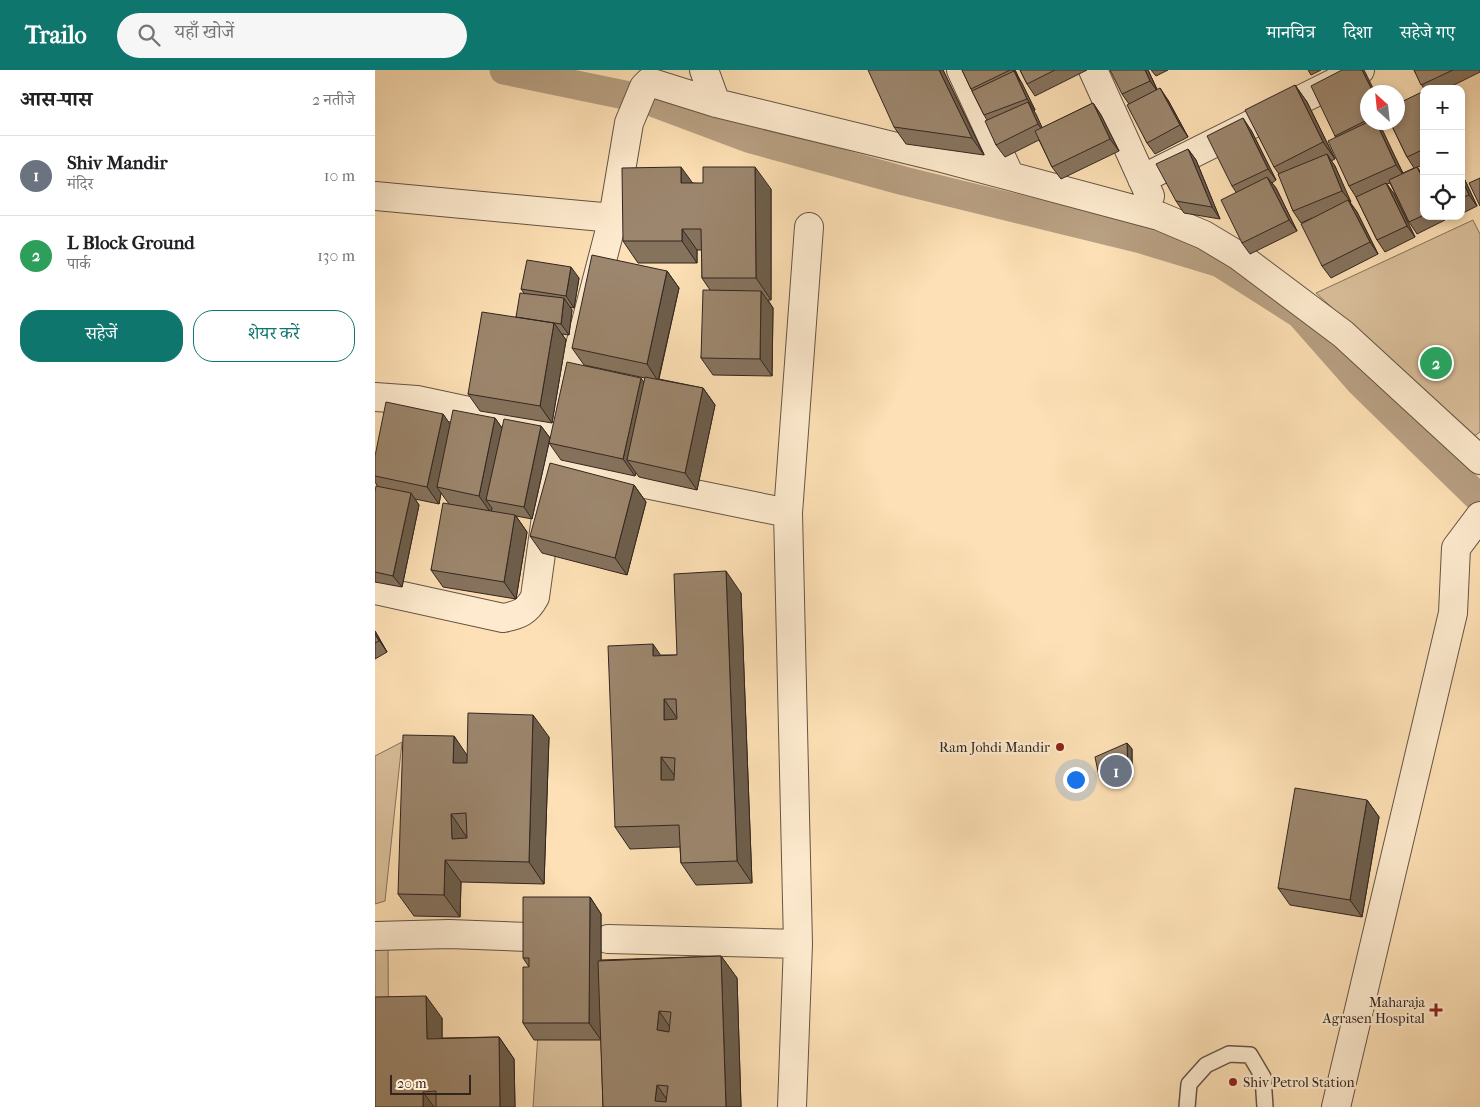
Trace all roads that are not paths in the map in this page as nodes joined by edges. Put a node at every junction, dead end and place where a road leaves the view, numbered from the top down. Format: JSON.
{"nodes":[{"id":1,"x":705,"y":70,"type":"edge"},
{"id":2,"x":961,"y":70,"type":"edge"},
{"id":3,"x":1093,"y":70,"type":"edge"},
{"id":4,"x":1360,"y":70,"type":"edge"},
{"id":5,"x":716,"y":104,"type":"junction"},
{"id":6,"x":1010,"y":176,"type":"junction"},
{"id":7,"x":1142,"y":179,"type":"junction"},
{"id":8,"x":375,"y":196,"type":"edge"},
{"id":9,"x":1159,"y":216,"type":"junction"},
{"id":10,"x":613,"y":218,"type":"junction"},
{"id":11,"x":809,"y":227,"type":"dead end"},
{"id":12,"x":375,"y":397,"type":"edge"},
{"id":13,"x":558,"y":430,"type":"junction"},
{"id":14,"x":1480,"y":460,"type":"edge"},
{"id":15,"x":552,"y":465,"type":"junction"},
{"id":16,"x":788,"y":513,"type":"junction"},
{"id":17,"x":1480,"y":516,"type":"edge"},
{"id":18,"x":375,"y":590,"type":"edge"},
{"id":19,"x":375,"y":936,"type":"edge"},
{"id":20,"x":529,"y":937,"type":"edge"},
{"id":21,"x":608,"y":939,"type":"dead end"},
{"id":22,"x":798,"y":944,"type":"junction"},
{"id":23,"x":792,"y":1107,"type":"edge"},
{"id":24,"x":1187,"y":1107,"type":"edge"},
{"id":25,"x":1265,"y":1107,"type":"edge"},
{"id":26,"x":1337,"y":1107,"type":"edge"}],
"edges":[{"from":1,"to":5,"type":"street"},
{"from":2,"to":6,"type":"street"},
{"from":3,"to":7,"type":"street"},
{"from":4,"to":7,"type":"street"},
{"from":5,"to":6,"type":"street"},
{"from":5,"to":10,"type":"street"},
{"from":6,"to":9,"type":"street"},
{"from":7,"to":9,"type":"street"},
{"from":8,"to":10,"type":"street"},
{"from":9,"to":14,"type":"street"},
{"from":10,"to":13,"type":"street"},
{"from":11,"to":16,"type":"street"},
{"from":12,"to":13,"type":"street"},
{"from":13,"to":15,"type":"street"},
{"from":15,"to":16,"type":"street"},
{"from":15,"to":18,"type":"street"},
{"from":16,"to":22,"type":"street"},
{"from":17,"to":26,"type":"street"},
{"from":19,"to":20,"type":"street"},
{"from":21,"to":22,"type":"street"},
{"from":22,"to":23,"type":"street"},
{"from":24,"to":25,"type":"lane"}]}
